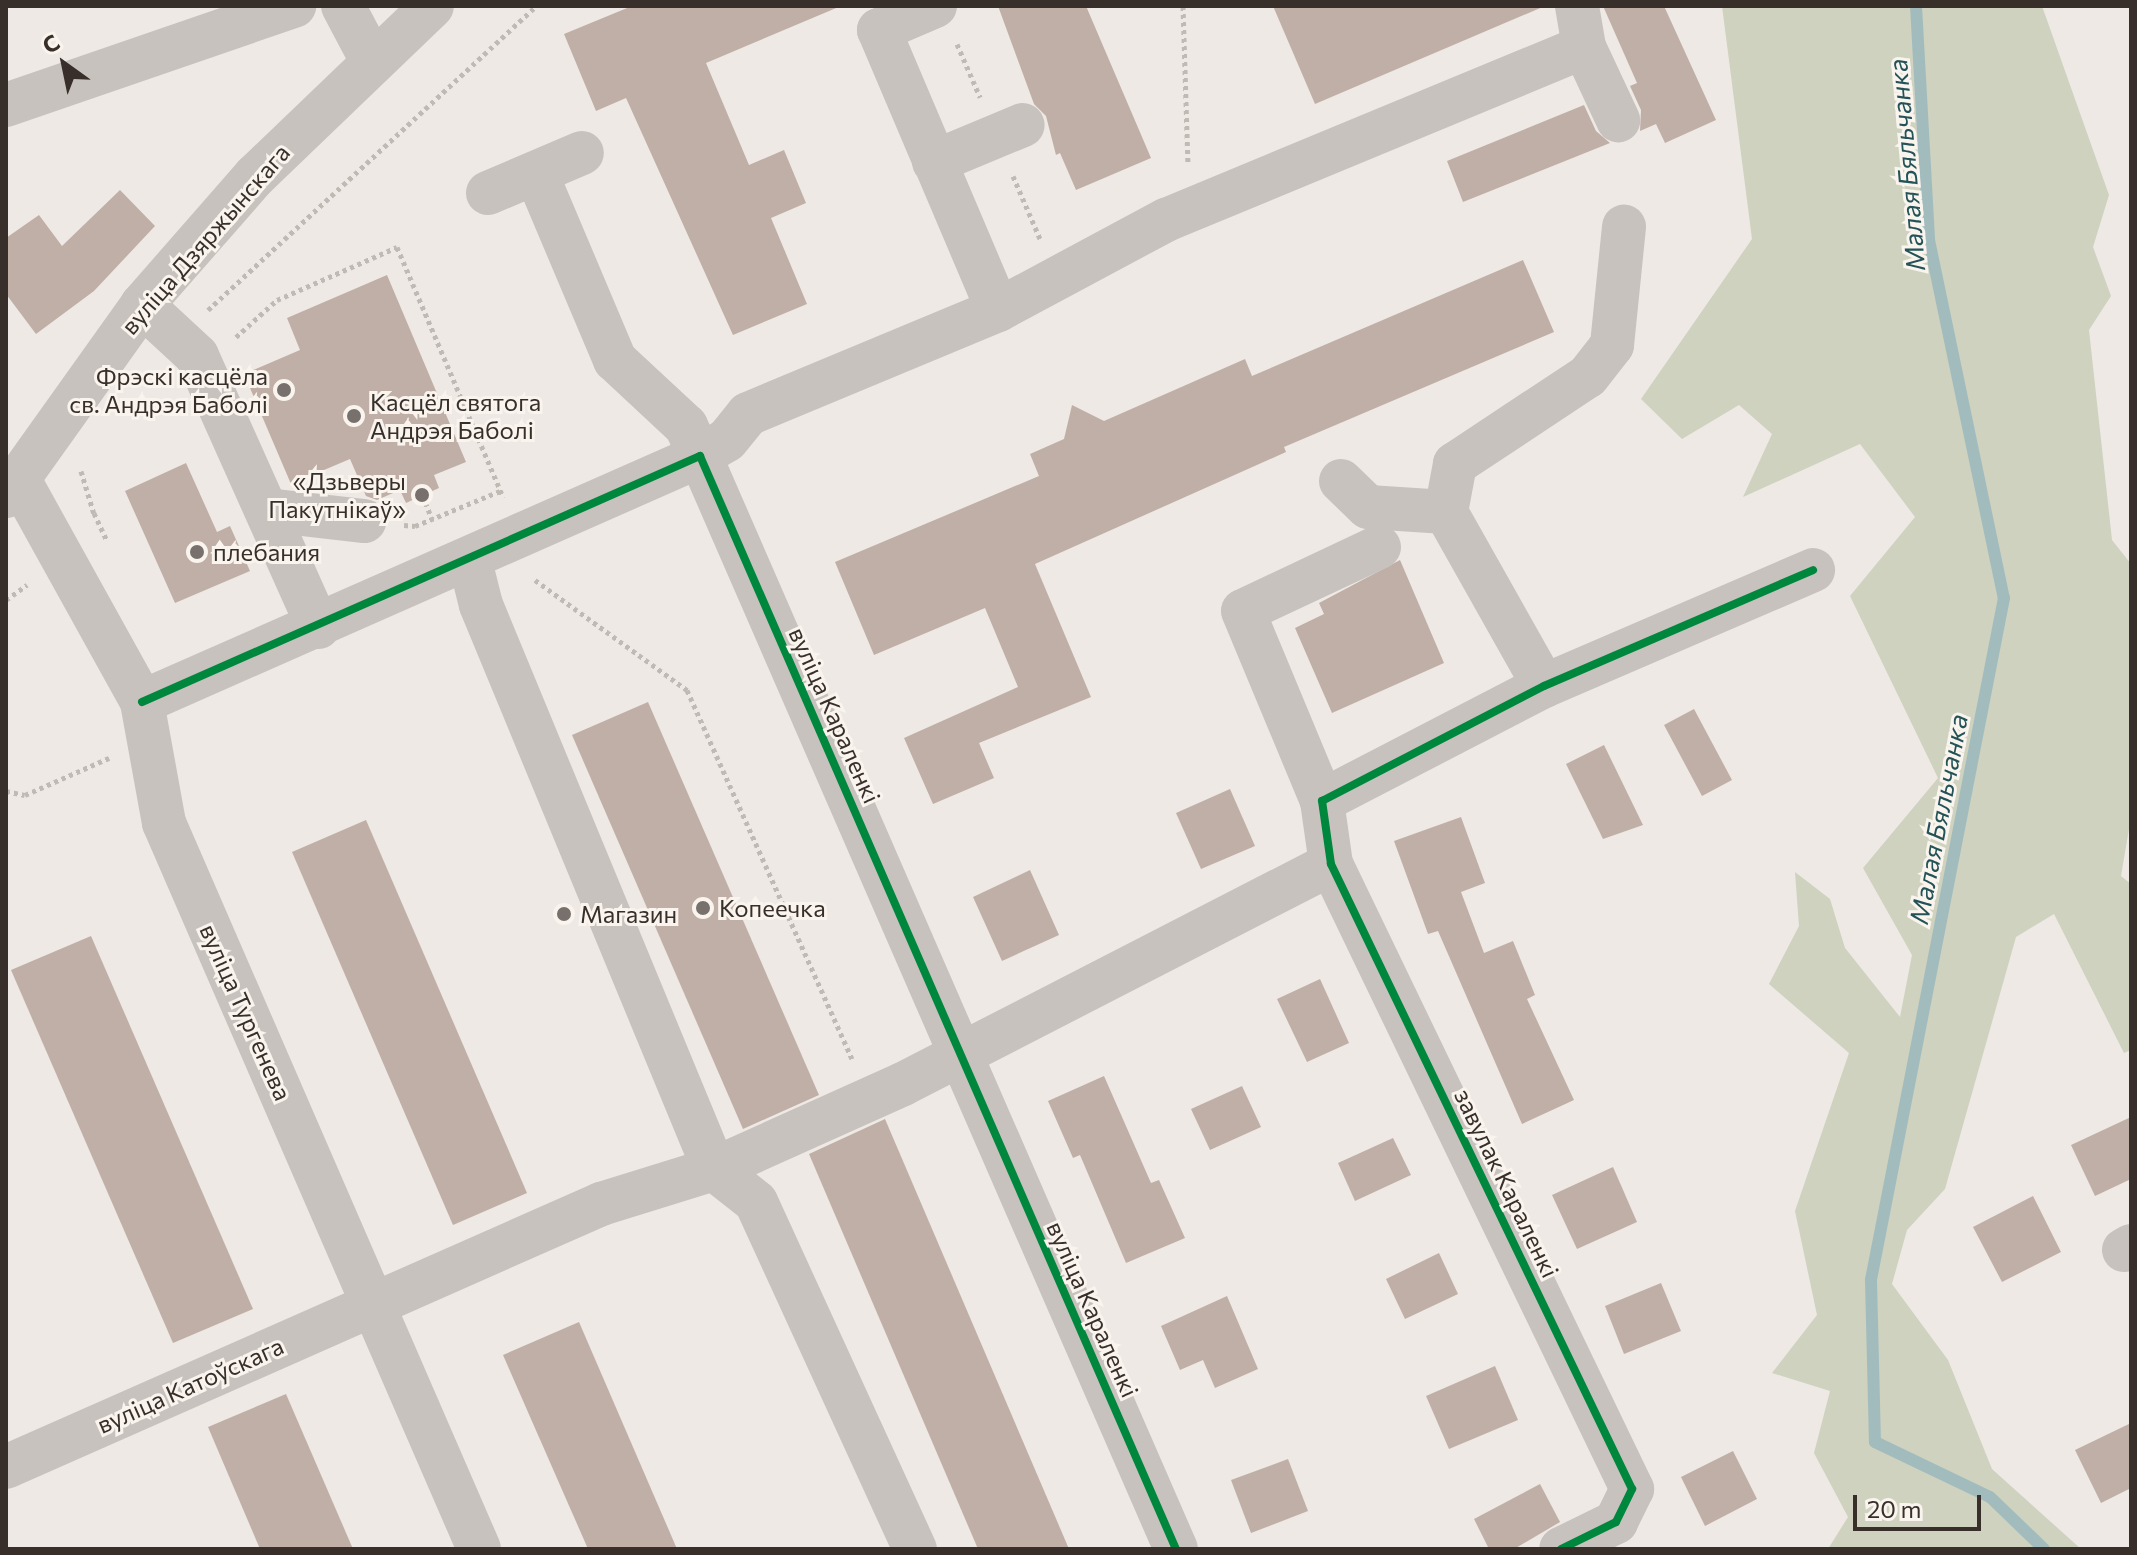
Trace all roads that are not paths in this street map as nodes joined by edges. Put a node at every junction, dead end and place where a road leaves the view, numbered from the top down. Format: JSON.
{"nodes":[{"id":1,"x":294,"y":6,"type":"edge"},
{"id":2,"x":343,"y":6,"type":"edge"},
{"id":3,"x":432,"y":6,"type":"edge"},
{"id":4,"x":935,"y":6,"type":"edge"},
{"id":5,"x":1581,"y":26,"type":"edge"},
{"id":6,"x":373,"y":63,"type":"junction"},
{"id":7,"x":6,"y":105,"type":"edge"},
{"id":8,"x":1618,"y":120,"type":"dead end"},
{"id":9,"x":1009,"y":131,"type":"road end"},
{"id":10,"x":582,"y":153,"type":"dead end"},
{"id":11,"x":934,"y":162,"type":"junction"},
{"id":12,"x":536,"y":173,"type":"junction"},
{"id":13,"x":488,"y":193,"type":"dead end"},
{"id":14,"x":1624,"y":227,"type":"dead end"},
{"id":15,"x":142,"y":305,"type":"junction"},
{"id":16,"x":998,"y":310,"type":"junction"},
{"id":17,"x":700,"y":456,"type":"junction"},
{"id":18,"x":1341,"y":481,"type":"dead end"},
{"id":19,"x":12,"y":487,"type":"edge"},
{"id":20,"x":267,"y":510,"type":"junction"},
{"id":21,"x":1446,"y":512,"type":"junction"},
{"id":22,"x":364,"y":521,"type":"road end"},
{"id":23,"x":1379,"y":547,"type":"dead end"},
{"id":24,"x":470,"y":561,"type":"junction"},
{"id":25,"x":1813,"y":570,"type":"dead end"},
{"id":26,"x":318,"y":627,"type":"junction"},
{"id":27,"x":1544,"y":686,"type":"junction"},
{"id":28,"x":145,"y":721,"type":"junction"},
{"id":29,"x":1322,"y":801,"type":"junction"},
{"id":30,"x":1331,"y":864,"type":"junction"},
{"id":31,"x":962,"y":1057,"type":"junction"},
{"id":32,"x":714,"y":1169,"type":"junction"},
{"id":33,"x":374,"y":1304,"type":"junction"},
{"id":34,"x":6,"y":1467,"type":"edge"},
{"id":35,"x":479,"y":1549,"type":"edge"},
{"id":36,"x":915,"y":1549,"type":"edge"},
{"id":37,"x":1176,"y":1549,"type":"edge"},
{"id":38,"x":1561,"y":1549,"type":"edge"}],
"edges":[{"from":1,"to":7,"type":"street"},
{"from":2,"to":6,"type":"street"},
{"from":3,"to":6,"type":"street","name":"вуліца Дзяржынскага"},
{"from":4,"to":11,"type":"street"},
{"from":5,"to":8,"type":"street"},
{"from":5,"to":16,"type":"street"},
{"from":6,"to":15,"type":"street","name":"вуліца Дзяржынскага"},
{"from":9,"to":11,"type":"street"},
{"from":10,"to":12,"type":"street"},
{"from":11,"to":16,"type":"street"},
{"from":12,"to":13,"type":"street"},
{"from":12,"to":17,"type":"street","name":"вуліца Караленкі"},
{"from":14,"to":21,"type":"street"},
{"from":15,"to":19,"type":"street","name":"вуліца Дзяржынскага"},
{"from":15,"to":20,"type":"street"},
{"from":16,"to":17,"type":"street"},
{"from":17,"to":24,"type":"street"},
{"from":17,"to":31,"type":"street","name":"вуліца Караленкі"},
{"from":18,"to":21,"type":"street"},
{"from":19,"to":28,"type":"street","name":"вуліца Тургенева"},
{"from":20,"to":22,"type":"street"},
{"from":20,"to":26,"type":"street"},
{"from":21,"to":27,"type":"street"},
{"from":23,"to":29,"type":"street","name":"завулак Караленкі"},
{"from":24,"to":26,"type":"street"},
{"from":24,"to":32,"type":"street"},
{"from":25,"to":27,"type":"street"},
{"from":26,"to":28,"type":"street"},
{"from":27,"to":29,"type":"street"},
{"from":28,"to":33,"type":"street","name":"вуліца Тургенева"},
{"from":29,"to":30,"type":"street","name":"завулак Караленкі"},
{"from":30,"to":31,"type":"street"},
{"from":30,"to":38,"type":"street","name":"завулак Караленкі"},
{"from":31,"to":32,"type":"street","name":"вуліца Катоўскага"},
{"from":31,"to":37,"type":"street","name":"вуліца Караленкі"},
{"from":32,"to":33,"type":"street","name":"вуліца Катоўскага"},
{"from":32,"to":36,"type":"street"},
{"from":33,"to":34,"type":"street","name":"вуліца Катоўскага"},
{"from":33,"to":35,"type":"street","name":"вуліца Тургенева"}]}
